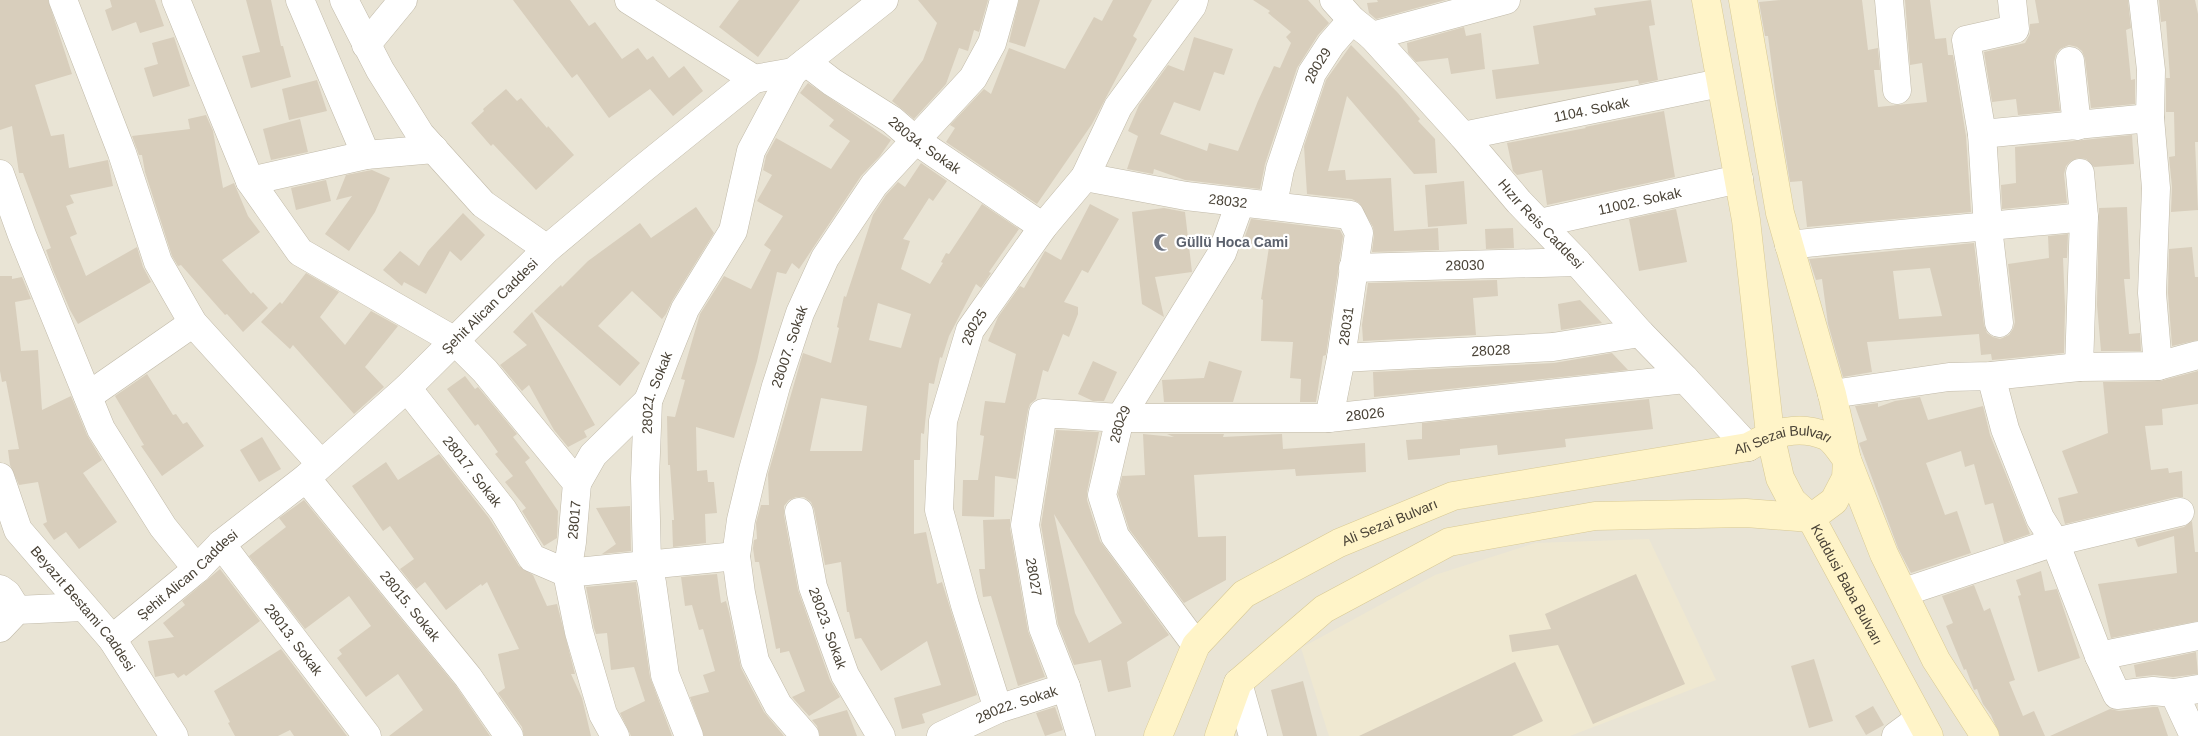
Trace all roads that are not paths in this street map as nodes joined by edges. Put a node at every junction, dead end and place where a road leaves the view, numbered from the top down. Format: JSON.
{"nodes":[{"id":1,"x":63,"y":0,"type":"edge"},
{"id":2,"x":176,"y":0,"type":"edge"},
{"id":3,"x":300,"y":0,"type":"edge"},
{"id":4,"x":344,"y":0,"type":"edge"},
{"id":5,"x":402,"y":0,"type":"edge"},
{"id":6,"x":629,"y":0,"type":"edge"},
{"id":7,"x":884,"y":0,"type":"edge"},
{"id":8,"x":1004,"y":0,"type":"edge"},
{"id":9,"x":1194,"y":0,"type":"edge"},
{"id":10,"x":1334,"y":0,"type":"edge"},
{"id":11,"x":1506,"y":0,"type":"edge"},
{"id":12,"x":1706,"y":0,"type":"edge"},
{"id":13,"x":1743,"y":0,"type":"edge"},
{"id":14,"x":1889,"y":0,"type":"edge"},
{"id":15,"x":2012,"y":0,"type":"edge"},
{"id":16,"x":2143,"y":0,"type":"edge"},
{"id":17,"x":1362,"y":28,"type":"junction"},
{"id":18,"x":366,"y":45,"type":"junction"},
{"id":19,"x":2070,"y":61,"type":"dead end"},
{"id":20,"x":799,"y":67,"type":"junction"},
{"id":21,"x":754,"y":79,"type":"junction"},
{"id":22,"x":1720,"y":83,"type":"junction"},
{"id":23,"x":1897,"y":90,"type":"dead end"},
{"id":24,"x":2150,"y":118,"type":"junction"},
{"id":25,"x":2076,"y":126,"type":"junction"},
{"id":26,"x":1982,"y":134,"type":"junction"},
{"id":27,"x":1463,"y":136,"type":"junction"},
{"id":28,"x":915,"y":140,"type":"junction"},
{"id":29,"x":434,"y":149,"type":"junction"},
{"id":30,"x":366,"y":155,"type":"junction"},
{"id":31,"x":2080,"y":173,"type":"dead end"},
{"id":32,"x":0,"y":174,"type":"edge"},
{"id":33,"x":1085,"y":177,"type":"junction"},
{"id":34,"x":1739,"y":179,"type":"junction"},
{"id":35,"x":250,"y":181,"type":"junction"},
{"id":36,"x":1240,"y":203,"type":"junction"},
{"id":37,"x":1273,"y":204,"type":"junction"},
{"id":38,"x":2084,"y":217,"type":"junction"},
{"id":39,"x":1540,"y":223,"type":"junction"},
{"id":40,"x":1043,"y":227,"type":"junction"},
{"id":41,"x":1988,"y":227,"type":"junction"},
{"id":42,"x":1359,"y":233,"type":"joint"},
{"id":43,"x":1789,"y":245,"type":"junction"},
{"id":44,"x":547,"y":249,"type":"junction"},
{"id":45,"x":1578,"y":262,"type":"junction"},
{"id":46,"x":1353,"y":268,"type":"junction"},
{"id":47,"x":193,"y":323,"type":"junction"},
{"id":48,"x":1999,"y":324,"type":"dead end"},
{"id":49,"x":1640,"y":333,"type":"junction"},
{"id":50,"x":455,"y":341,"type":"junction"},
{"id":51,"x":2198,"y":355,"type":"edge"},
{"id":52,"x":1341,"y":358,"type":"junction"},
{"id":53,"x":2158,"y":366,"type":"junction"},
{"id":54,"x":2079,"y":368,"type":"junction"},
{"id":55,"x":1991,"y":376,"type":"junction"},
{"id":56,"x":1685,"y":378,"type":"junction"},
{"id":57,"x":408,"y":388,"type":"junction"},
{"id":58,"x":1832,"y":394,"type":"junction"},
{"id":59,"x":88,"y":396,"type":"junction"},
{"id":60,"x":648,"y":401,"type":"junction"},
{"id":61,"x":1043,"y":413,"type":"joint"},
{"id":62,"x":1120,"y":418,"type":"junction"},
{"id":63,"x":1329,"y":418,"type":"junction"},
{"id":64,"x":1759,"y":440,"type":"junction"},
{"id":65,"x":1847,"y":460,"type":"junction"},
{"id":66,"x":314,"y":471,"type":"junction"},
{"id":67,"x":0,"y":477,"type":"edge"},
{"id":68,"x":577,"y":484,"type":"junction"},
{"id":69,"x":799,"y":512,"type":"dead end"},
{"id":70,"x":2180,"y":512,"type":"dead end"},
{"id":71,"x":1811,"y":518,"type":"junction"},
{"id":72,"x":2055,"y":542,"type":"junction"},
{"id":73,"x":221,"y":544,"type":"junction"},
{"id":74,"x":736,"y":556,"type":"junction"},
{"id":75,"x":647,"y":564,"type":"junction"},
{"id":76,"x":196,"y":569,"type":"junction"},
{"id":77,"x":567,"y":572,"type":"junction"},
{"id":78,"x":0,"y":589,"type":"edge"},
{"id":79,"x":1904,"y":592,"type":"junction"},
{"id":80,"x":83,"y":607,"type":"junction"},
{"id":81,"x":9,"y":619,"type":"edge"},
{"id":82,"x":2198,"y":636,"type":"edge"},
{"id":83,"x":112,"y":639,"type":"junction"},
{"id":84,"x":1196,"y":645,"type":"junction"},
{"id":85,"x":2099,"y":656,"type":"junction"},
{"id":86,"x":1238,"y":683,"type":"junction"},
{"id":87,"x":1066,"y":687,"type":"junction"},
{"id":88,"x":2186,"y":691,"type":"edge"},
{"id":89,"x":998,"y":709,"type":"junction"},
{"id":90,"x":1924,"y":728,"type":"edge"},
{"id":91,"x":174,"y":736,"type":"edge"},
{"id":92,"x":367,"y":736,"type":"edge"},
{"id":93,"x":509,"y":736,"type":"edge"},
{"id":94,"x":615,"y":736,"type":"edge"},
{"id":95,"x":689,"y":736,"type":"edge"},
{"id":96,"x":805,"y":736,"type":"edge"},
{"id":97,"x":881,"y":736,"type":"edge"},
{"id":98,"x":941,"y":736,"type":"edge"},
{"id":99,"x":1082,"y":736,"type":"edge"},
{"id":100,"x":1158,"y":736,"type":"edge"},
{"id":101,"x":1219,"y":736,"type":"edge"},
{"id":102,"x":1253,"y":736,"type":"edge"},
{"id":103,"x":1896,"y":736,"type":"edge"},
{"id":104,"x":1985,"y":736,"type":"edge"},
{"id":105,"x":2194,"y":736,"type":"edge"}],
"edges":[{"from":1,"to":47,"type":"street","name":"28015. Sokak"},
{"from":2,"to":35,"type":"street","name":"28017"},
{"from":3,"to":30,"type":"street"},
{"from":4,"to":18,"type":"street"},
{"from":5,"to":18,"type":"street"},
{"from":6,"to":21,"type":"street"},
{"from":7,"to":20,"type":"street","name":"Şehit Alican Caddesi"},
{"from":8,"to":28,"type":"street","name":"28007. Sokak"},
{"from":9,"to":33,"type":"street","name":"28025"},
{"from":10,"to":17,"type":"street","name":"Hızır Reis Caddesi"},
{"from":11,"to":17,"type":"street"},
{"from":12,"to":22,"type":"main road","name":"Kuddusi Baba Bulvarı"},
{"from":13,"to":43,"type":"main road"},
{"from":14,"to":23,"type":"street"},
{"from":15,"to":26,"type":"street"},
{"from":16,"to":24,"type":"street"},
{"from":17,"to":27,"type":"street","name":"Hızır Reis Caddesi"},
{"from":17,"to":37,"type":"street","name":"28029"},
{"from":18,"to":29,"type":"street"},
{"from":19,"to":25,"type":"street"},
{"from":20,"to":21,"type":"street","name":"Şehit Alican Caddesi"},
{"from":20,"to":28,"type":"street","name":"28034. Sokak"},
{"from":20,"to":60,"type":"street","name":"28021. Sokak"},
{"from":21,"to":44,"type":"street","name":"Şehit Alican Caddesi"},
{"from":22,"to":27,"type":"street","name":"1104. Sokak"},
{"from":22,"to":34,"type":"main road","name":"Kuddusi Baba Bulvarı"},
{"from":24,"to":25,"type":"street"},
{"from":24,"to":53,"type":"street"},
{"from":25,"to":26,"type":"street"},
{"from":26,"to":41,"type":"street"},
{"from":27,"to":39,"type":"street","name":"Hızır Reis Caddesi"},
{"from":28,"to":40,"type":"street","name":"28034. Sokak"},
{"from":28,"to":74,"type":"street","name":"28007. Sokak"},
{"from":29,"to":30,"type":"street"},
{"from":29,"to":44,"type":"street"},
{"from":30,"to":35,"type":"street"},
{"from":31,"to":38,"type":"street"},
{"from":32,"to":59,"type":"street"},
{"from":33,"to":36,"type":"street","name":"28032"},
{"from":33,"to":40,"type":"street","name":"28025"},
{"from":34,"to":39,"type":"street","name":"11002. Sokak"},
{"from":34,"to":64,"type":"main road","name":"Kuddusi Baba Bulvarı"},
{"from":35,"to":50,"type":"street","name":"28017"},
{"from":36,"to":37,"type":"street","name":"28032"},
{"from":36,"to":62,"type":"street","name":"28029"},
{"from":37,"to":42,"type":"street","name":"28032"},
{"from":38,"to":41,"type":"street"},
{"from":38,"to":54,"type":"street"},
{"from":39,"to":45,"type":"street","name":"Hızır Reis Caddesi"},
{"from":40,"to":89,"type":"street","name":"28025"},
{"from":41,"to":43,"type":"street"},
{"from":41,"to":48,"type":"street"},
{"from":42,"to":46,"type":"street","name":"28031"},
{"from":43,"to":58,"type":"main road"},
{"from":44,"to":50,"type":"street","name":"Şehit Alican Caddesi"},
{"from":45,"to":46,"type":"street","name":"28030"},
{"from":45,"to":49,"type":"street","name":"Hızır Reis Caddesi"},
{"from":46,"to":52,"type":"street","name":"28031"},
{"from":47,"to":59,"type":"street"},
{"from":47,"to":66,"type":"street","name":"28015. Sokak"},
{"from":49,"to":52,"type":"street","name":"28028"},
{"from":49,"to":56,"type":"street","name":"Hızır Reis Caddesi"},
{"from":50,"to":57,"type":"street","name":"Şehit Alican Caddesi"},
{"from":50,"to":68,"type":"street","name":"28017"},
{"from":51,"to":53,"type":"street"},
{"from":52,"to":63,"type":"street","name":"28031"},
{"from":53,"to":54,"type":"street"},
{"from":54,"to":55,"type":"street"},
{"from":55,"to":58,"type":"street"},
{"from":55,"to":72,"type":"street"},
{"from":56,"to":63,"type":"street","name":"28026"},
{"from":56,"to":64,"type":"street","name":"Hızır Reis Caddesi"},
{"from":57,"to":66,"type":"street","name":"Şehit Alican Caddesi"},
{"from":57,"to":77,"type":"street","name":"28017. Sokak"},
{"from":58,"to":65,"type":"main road"},
{"from":59,"to":76,"type":"street"},
{"from":60,"to":68,"type":"street"},
{"from":60,"to":75,"type":"street","name":"28021. Sokak"},
{"from":61,"to":62,"type":"street","name":"28026"},
{"from":61,"to":87,"type":"street","name":"28027"},
{"from":62,"to":63,"type":"street","name":"28026"},
{"from":62,"to":84,"type":"street","name":"28029"},
{"from":64,"to":65,"type":"main road","name":"Ali Sezai Bulvarı"},
{"from":64,"to":71,"type":"main road","name":"Kuddusi Baba Bulvarı"},
{"from":64,"to":84,"type":"main road","name":"Ali Sezai Bulvarı"},
{"from":65,"to":71,"type":"main road","name":"Ali Sezai Bulvarı"},
{"from":65,"to":79,"type":"main road"},
{"from":66,"to":73,"type":"street","name":"Şehit Alican Caddesi"},
{"from":66,"to":93,"type":"street","name":"28015. Sokak"},
{"from":67,"to":80,"type":"street","name":"Beyazıt Bestami Caddesi"},
{"from":68,"to":77,"type":"street","name":"28017"},
{"from":69,"to":97,"type":"street","name":"28023. Sokak"},
{"from":70,"to":72,"type":"street"},
{"from":71,"to":86,"type":"main road"},
{"from":71,"to":90,"type":"main road","name":"Kuddusi Baba Bulvarı"},
{"from":72,"to":79,"type":"street"},
{"from":72,"to":85,"type":"street"},
{"from":73,"to":76,"type":"street","name":"Şehit Alican Caddesi"},
{"from":73,"to":92,"type":"street","name":"28013. Sokak"},
{"from":74,"to":75,"type":"street"},
{"from":74,"to":96,"type":"street","name":"28007. Sokak"},
{"from":75,"to":77,"type":"street"},
{"from":75,"to":95,"type":"street","name":"28021. Sokak"},
{"from":76,"to":83,"type":"street","name":"Şehit Alican Caddesi"},
{"from":77,"to":94,"type":"street","name":"28017"},
{"from":78,"to":81,"type":"street"},
{"from":79,"to":104,"type":"main road"},
{"from":80,"to":81,"type":"street"},
{"from":80,"to":83,"type":"street","name":"Beyazıt Bestami Caddesi"},
{"from":82,"to":85,"type":"street"},
{"from":83,"to":91,"type":"street","name":"Beyazıt Bestami Caddesi"},
{"from":84,"to":100,"type":"main road","name":"Ali Sezai Bulvarı"},
{"from":85,"to":88,"type":"street"},
{"from":86,"to":101,"type":"main road"},
{"from":86,"to":102,"type":"street"},
{"from":87,"to":89,"type":"street","name":"28022. Sokak"},
{"from":87,"to":99,"type":"street","name":"28027"},
{"from":88,"to":105,"type":"street"},
{"from":89,"to":98,"type":"street","name":"28022. Sokak"},
{"from":90,"to":103,"type":"street"}]}
